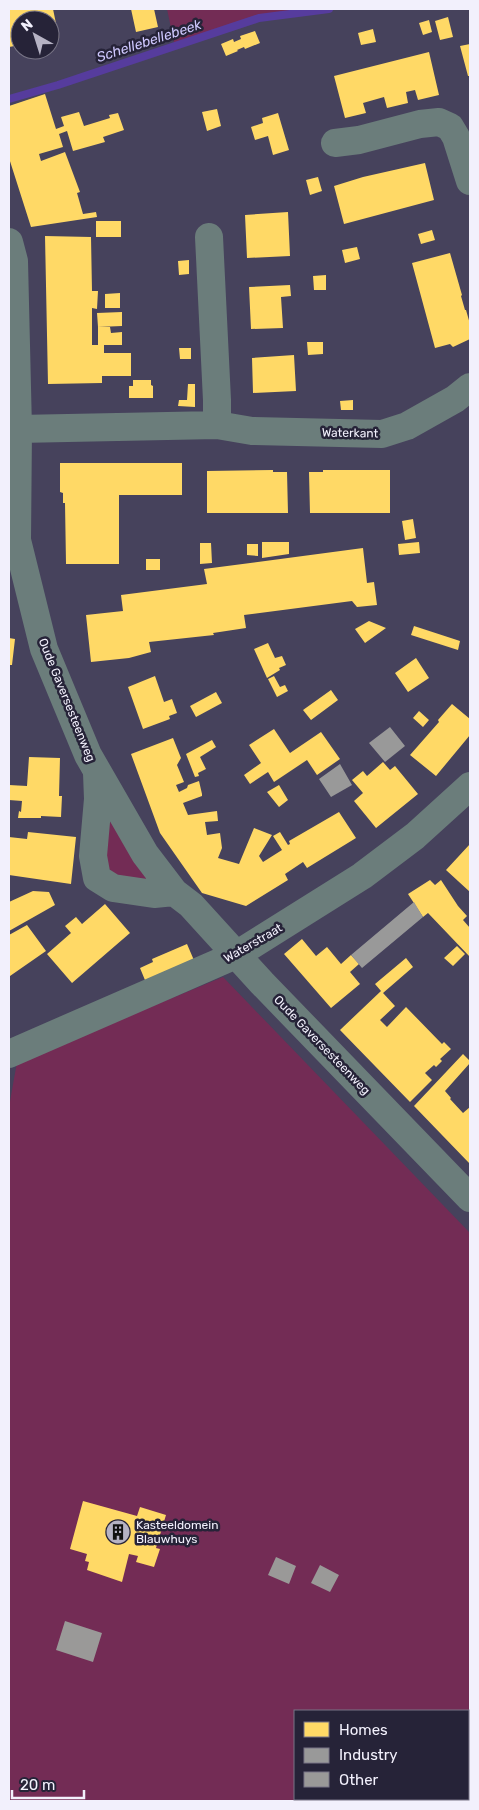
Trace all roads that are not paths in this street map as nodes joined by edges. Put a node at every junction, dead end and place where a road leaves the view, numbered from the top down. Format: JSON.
{"nodes":[{"id":1,"x":335,"y":143,"type":"dead end"},
{"id":2,"x":470,"y":181,"type":"edge"},
{"id":3,"x":209,"y":237,"type":"dead end"},
{"id":4,"x":9,"y":242,"type":"edge"},
{"id":5,"x":470,"y":387,"type":"edge"},
{"id":6,"x":217,"y":425,"type":"junction"},
{"id":7,"x":18,"y":429,"type":"junction"},
{"id":8,"x":96,"y":772,"type":"junction"},
{"id":9,"x":470,"y":786,"type":"edge"},
{"id":10,"x":174,"y":892,"type":"junction"},
{"id":11,"x":236,"y":955,"type":"junction"},
{"id":12,"x":9,"y":1054,"type":"edge"},
{"id":13,"x":470,"y":1198,"type":"edge"}],
"edges":[{"from":1,"to":2,"type":"street"},
{"from":3,"to":6,"type":"street"},
{"from":4,"to":7,"type":"street","name":"Oude Gaversesteenweg"},
{"from":5,"to":6,"type":"street","name":"Waterkant"},
{"from":6,"to":7,"type":"street","name":"Waterkant"},
{"from":7,"to":8,"type":"street","name":"Oude Gaversesteenweg"},
{"from":8,"to":10,"type":"street","name":"Oude Gaversesteenweg"},
{"from":8,"to":10,"type":"street","name":"Oude Gaversesteenweg"},
{"from":9,"to":11,"type":"street","name":"Waterstraat"},
{"from":10,"to":11,"type":"street","name":"Oude Gaversesteenweg"},
{"from":11,"to":12,"type":"street","name":"Waterstraat"},
{"from":11,"to":13,"type":"street","name":"Oude Gaversesteenweg"}]}
